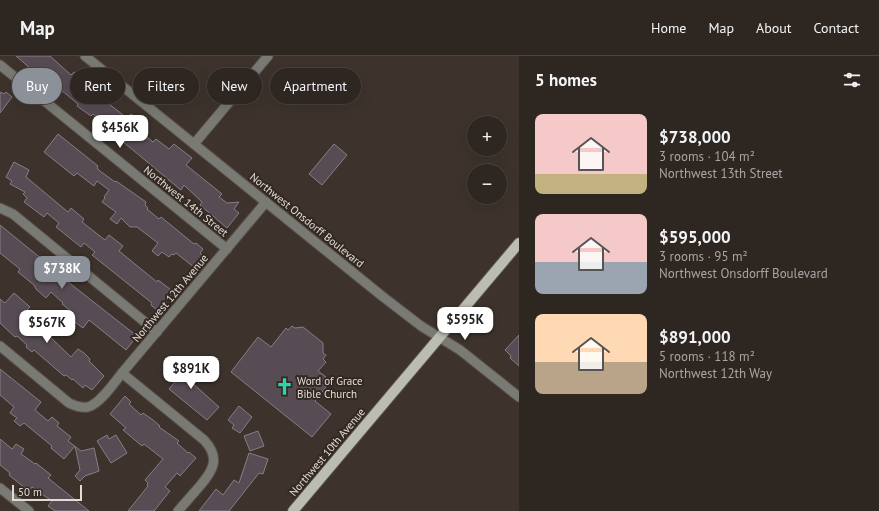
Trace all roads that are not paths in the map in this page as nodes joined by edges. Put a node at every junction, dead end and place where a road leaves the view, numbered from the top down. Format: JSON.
{"nodes":[{"id":1,"x":85,"y":56,"type":"edge"},
{"id":2,"x":268,"y":56,"type":"edge"},
{"id":3,"x":0,"y":65,"type":"edge"},
{"id":4,"x":194,"y":144,"type":"junction"},
{"id":5,"x":266,"y":202,"type":"junction"},
{"id":6,"x":0,"y":208,"type":"edge"},
{"id":7,"x":519,"y":244,"type":"edge"},
{"id":8,"x":227,"y":249,"type":"junction"},
{"id":9,"x":157,"y":332,"type":"junction"},
{"id":10,"x":439,"y":338,"type":"junction"},
{"id":11,"x":0,"y":346,"type":"edge"},
{"id":12,"x":122,"y":374,"type":"junction"},
{"id":13,"x":519,"y":397,"type":"edge"},
{"id":14,"x":0,"y":488,"type":"edge"},
{"id":15,"x":29,"y":511,"type":"edge"},
{"id":16,"x":178,"y":511,"type":"edge"},
{"id":17,"x":293,"y":511,"type":"edge"}],
"edges":[{"from":1,"to":4,"type":"street","name":"Northwest Onsdorff Boulevard"},
{"from":2,"to":4,"type":"street"},
{"from":3,"to":8,"type":"street","name":"Northwest 14th Street"},
{"from":4,"to":5,"type":"street","name":"Northwest Onsdorff Boulevard"},
{"from":5,"to":8,"type":"street","name":"Northwest 12th Avenue"},
{"from":5,"to":10,"type":"street","name":"Northwest Onsdorff Boulevard"},
{"from":6,"to":9,"type":"street"},
{"from":7,"to":10,"type":"main road","name":"Northwest 10th Avenue"},
{"from":8,"to":9,"type":"street","name":"Northwest 12th Avenue"},
{"from":9,"to":12,"type":"street","name":"Northwest 12th Avenue"},
{"from":10,"to":13,"type":"street","name":"Northwest Onsdorff Boulevard"},
{"from":10,"to":17,"type":"main road","name":"Northwest 10th Avenue"},
{"from":11,"to":12,"type":"street","name":"Northwest 12th Avenue"},
{"from":12,"to":16,"type":"street"},
{"from":14,"to":15,"type":"street"}]}
